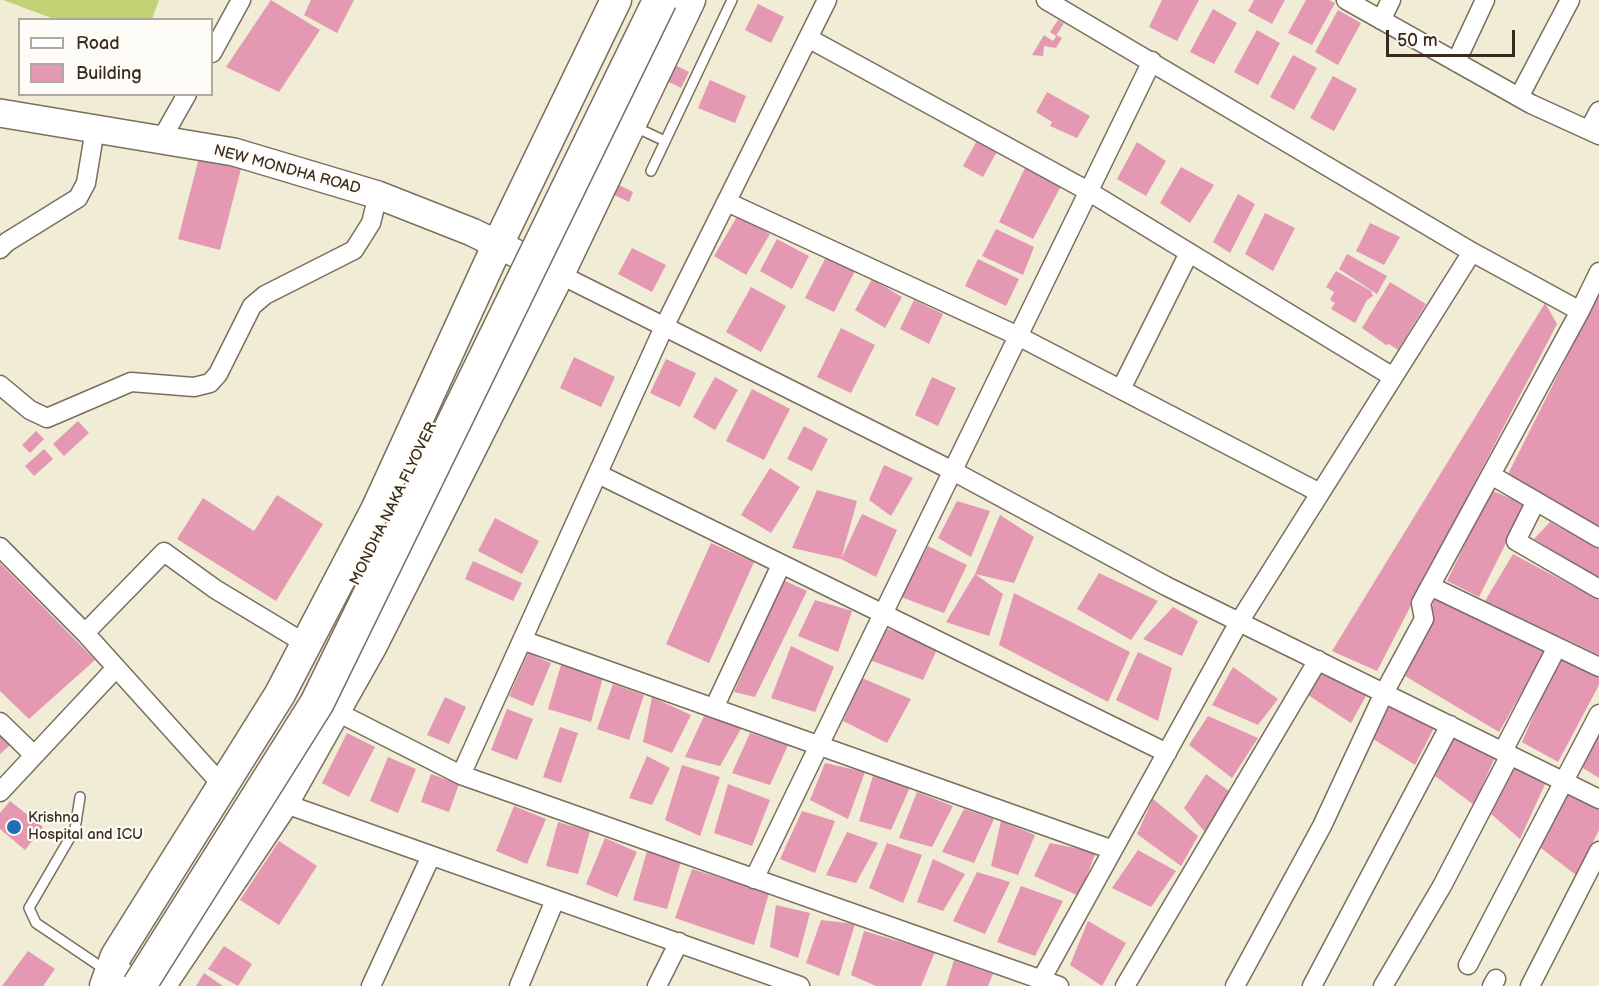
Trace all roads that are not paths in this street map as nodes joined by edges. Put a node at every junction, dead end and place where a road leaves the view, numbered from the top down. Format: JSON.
{"nodes":[{"id":1,"x":240,"y":0,"type":"edge"},
{"id":2,"x":616,"y":0,"type":"edge"},
{"id":3,"x":635,"y":0,"type":"edge"},
{"id":4,"x":660,"y":0,"type":"edge"},
{"id":5,"x":690,"y":0,"type":"edge"},
{"id":6,"x":732,"y":0,"type":"edge"},
{"id":7,"x":827,"y":0,"type":"edge"},
{"id":8,"x":1346,"y":0,"type":"edge"},
{"id":9,"x":1391,"y":0,"type":"edge"},
{"id":10,"x":1485,"y":0,"type":"edge"},
{"id":11,"x":1570,"y":0,"type":"edge"},
{"id":12,"x":1053,"y":2,"type":"edge"},
{"id":13,"x":1381,"y":20,"type":"junction"},
{"id":14,"x":808,"y":38,"type":"junction"},
{"id":15,"x":213,"y":51,"type":"edge"},
{"id":16,"x":1152,"y":61,"type":"junction"},
{"id":17,"x":1456,"y":62,"type":"junction"},
{"id":18,"x":186,"y":96,"type":"edge"},
{"id":19,"x":1519,"y":97,"type":"junction"},
{"id":20,"x":1599,"y":111,"type":"edge"},
{"id":21,"x":0,"y":113,"type":"edge"},
{"id":22,"x":631,"y":125,"type":"junction"},
{"id":23,"x":95,"y":129,"type":"junction"},
{"id":24,"x":1594,"y":133,"type":"edge"},
{"id":25,"x":161,"y":140,"type":"junction"},
{"id":26,"x":665,"y":141,"type":"junction"},
{"id":27,"x":651,"y":171,"type":"dead end"},
{"id":28,"x":1088,"y":191,"type":"junction"},
{"id":29,"x":378,"y":195,"type":"junction"},
{"id":30,"x":727,"y":202,"type":"junction"},
{"id":31,"x":498,"y":244,"type":"junction"},
{"id":32,"x":0,"y":249,"type":"edge"},
{"id":33,"x":1472,"y":252,"type":"junction"},
{"id":34,"x":1189,"y":253,"type":"junction"},
{"id":35,"x":1599,"y":272,"type":"edge"},
{"id":36,"x":559,"y":274,"type":"junction"},
{"id":37,"x":1580,"y":311,"type":"junction"},
{"id":38,"x":664,"y":327,"type":"junction"},
{"id":39,"x":1016,"y":335,"type":"junction"},
{"id":40,"x":1393,"y":377,"type":"junction"},
{"id":41,"x":0,"y":385,"type":"edge"},
{"id":42,"x":1121,"y":389,"type":"junction"},
{"id":43,"x":951,"y":470,"type":"junction"},
{"id":44,"x":598,"y":474,"type":"junction"},
{"id":45,"x":1491,"y":475,"type":"junction"},
{"id":46,"x":1320,"y":493,"type":"junction"},
{"id":47,"x":1536,"y":501,"type":"junction"},
{"id":48,"x":1599,"y":538,"type":"edge"},
{"id":49,"x":0,"y":547,"type":"edge"},
{"id":50,"x":781,"y":565,"type":"junction"},
{"id":51,"x":1430,"y":586,"type":"junction"},
{"id":52,"x":1599,"y":589,"type":"edge"},
{"id":53,"x":880,"y":614,"type":"junction"},
{"id":54,"x":1239,"y":622,"type":"junction"},
{"id":55,"x":85,"y":633,"type":"junction"},
{"id":56,"x":522,"y":640,"type":"junction"},
{"id":57,"x":306,"y":644,"type":"junction"},
{"id":58,"x":1557,"y":647,"type":"junction"},
{"id":59,"x":1318,"y":660,"type":"junction"},
{"id":60,"x":1599,"y":667,"type":"edge"},
{"id":61,"x":116,"y":668,"type":"junction"},
{"id":62,"x":1384,"y":693,"type":"junction"},
{"id":63,"x":714,"y":708,"type":"junction"},
{"id":64,"x":335,"y":711,"type":"junction"},
{"id":65,"x":1599,"y":714,"type":"edge"},
{"id":66,"x":0,"y":722,"type":"edge"},
{"id":67,"x":1450,"y":725,"type":"junction"},
{"id":68,"x":818,"y":745,"type":"junction"},
{"id":69,"x":1167,"y":753,"type":"junction"},
{"id":70,"x":1507,"y":753,"type":"junction"},
{"id":71,"x":34,"y":755,"type":"junction"},
{"id":72,"x":461,"y":775,"type":"junction"},
{"id":73,"x":1563,"y":781,"type":"junction"},
{"id":74,"x":222,"y":785,"type":"junction"},
{"id":75,"x":0,"y":792,"type":"edge"},
{"id":76,"x":80,"y":797,"type":"dead end"},
{"id":77,"x":1599,"y":799,"type":"edge"},
{"id":78,"x":283,"y":803,"type":"junction"},
{"id":79,"x":1113,"y":850,"type":"junction"},
{"id":80,"x":1599,"y":851,"type":"edge"},
{"id":81,"x":431,"y":856,"type":"junction"},
{"id":82,"x":754,"y":879,"type":"junction"},
{"id":83,"x":555,"y":900,"type":"junction"},
{"id":84,"x":679,"y":942,"type":"junction"},
{"id":85,"x":1468,"y":965,"type":"dead end"},
{"id":86,"x":1041,"y":980,"type":"junction"},
{"id":87,"x":117,"y":982,"type":"edge"},
{"id":88,"x":160,"y":986,"type":"edge"},
{"id":89,"x":371,"y":986,"type":"edge"},
{"id":90,"x":519,"y":986,"type":"edge"},
{"id":91,"x":657,"y":986,"type":"edge"},
{"id":92,"x":800,"y":986,"type":"edge"},
{"id":93,"x":1059,"y":986,"type":"edge"},
{"id":94,"x":1125,"y":986,"type":"edge"},
{"id":95,"x":1235,"y":986,"type":"edge"},
{"id":96,"x":1312,"y":986,"type":"edge"},
{"id":97,"x":1383,"y":986,"type":"edge"},
{"id":98,"x":1530,"y":986,"type":"edge"}],
"edges":[{"from":1,"to":15,"type":"street"},
{"from":2,"to":31,"type":"main road"},
{"from":3,"to":87,"type":"highway","name":"MONDHA NAKA FLYOVER"},
{"from":4,"to":87,"type":"highway","name":"MONDHA NAKA FLYOVER","bridge":true},
{"from":5,"to":22,"type":"main road"},
{"from":6,"to":26,"type":"lane"},
{"from":7,"to":14,"type":"street"},
{"from":8,"to":13,"type":"street"},
{"from":9,"to":13,"type":"street"},
{"from":10,"to":17,"type":"street"},
{"from":11,"to":19,"type":"street"},
{"from":12,"to":16,"type":"street"},
{"from":13,"to":17,"type":"street"},
{"from":14,"to":28,"type":"street"},
{"from":14,"to":30,"type":"street"},
{"from":16,"to":28,"type":"street"},
{"from":16,"to":33,"type":"street"},
{"from":17,"to":19,"type":"street"},
{"from":18,"to":25,"type":"street"},
{"from":19,"to":24,"type":"street"},
{"from":20,"to":24,"type":"street"},
{"from":21,"to":23,"type":"street","name":"NEW MONDHA ROAD"},
{"from":22,"to":26,"type":"lane"},
{"from":22,"to":36,"type":"main road"},
{"from":23,"to":25,"type":"street","name":"NEW MONDHA ROAD"},
{"from":23,"to":32,"type":"street"},
{"from":25,"to":29,"type":"street","name":"NEW MONDHA ROAD"},
{"from":26,"to":27,"type":"lane"},
{"from":28,"to":34,"type":"street"},
{"from":28,"to":39,"type":"street"},
{"from":29,"to":31,"type":"street","name":"NEW MONDHA ROAD"},
{"from":29,"to":41,"type":"street"},
{"from":30,"to":38,"type":"street"},
{"from":30,"to":39,"type":"street"},
{"from":31,"to":36,"type":"street","name":"NEW MONDHA ROAD"},
{"from":31,"to":57,"type":"main road"},
{"from":33,"to":37,"type":"street"},
{"from":33,"to":40,"type":"street"},
{"from":34,"to":40,"type":"street"},
{"from":34,"to":42,"type":"street"},
{"from":35,"to":37,"type":"street"},
{"from":36,"to":38,"type":"street"},
{"from":36,"to":64,"type":"main road"},
{"from":37,"to":45,"type":"street"},
{"from":38,"to":43,"type":"street"},
{"from":38,"to":44,"type":"street"},
{"from":39,"to":42,"type":"street"},
{"from":39,"to":43,"type":"street"},
{"from":40,"to":46,"type":"street"},
{"from":42,"to":46,"type":"street"},
{"from":43,"to":53,"type":"street"},
{"from":43,"to":54,"type":"street"},
{"from":44,"to":50,"type":"street"},
{"from":44,"to":56,"type":"street"},
{"from":45,"to":47,"type":"street"},
{"from":45,"to":51,"type":"street"},
{"from":46,"to":54,"type":"street"},
{"from":47,"to":48,"type":"street"},
{"from":47,"to":52,"type":"street"},
{"from":49,"to":55,"type":"street"},
{"from":50,"to":53,"type":"street"},
{"from":50,"to":63,"type":"street"},
{"from":51,"to":58,"type":"street"},
{"from":51,"to":62,"type":"street"},
{"from":53,"to":68,"type":"street"},
{"from":53,"to":69,"type":"street"},
{"from":54,"to":59,"type":"street"},
{"from":54,"to":69,"type":"street"},
{"from":55,"to":57,"type":"street"},
{"from":55,"to":61,"type":"street"},
{"from":56,"to":63,"type":"street"},
{"from":56,"to":72,"type":"street"},
{"from":57,"to":74,"type":"main road"},
{"from":58,"to":60,"type":"street"},
{"from":58,"to":70,"type":"street"},
{"from":59,"to":62,"type":"street"},
{"from":59,"to":94,"type":"street"},
{"from":61,"to":71,"type":"street"},
{"from":61,"to":74,"type":"street"},
{"from":62,"to":67,"type":"street"},
{"from":62,"to":95,"type":"street"},
{"from":63,"to":68,"type":"street"},
{"from":64,"to":72,"type":"street"},
{"from":64,"to":78,"type":"main road"},
{"from":65,"to":73,"type":"street"},
{"from":66,"to":71,"type":"street"},
{"from":67,"to":70,"type":"street"},
{"from":67,"to":96,"type":"street"},
{"from":68,"to":79,"type":"street"},
{"from":68,"to":82,"type":"street"},
{"from":69,"to":79,"type":"street"},
{"from":70,"to":73,"type":"street"},
{"from":70,"to":97,"type":"street"},
{"from":71,"to":75,"type":"street"},
{"from":72,"to":82,"type":"street"},
{"from":73,"to":77,"type":"street"},
{"from":73,"to":85,"type":"street"},
{"from":74,"to":87,"type":"main road"},
{"from":76,"to":87,"type":"lane"},
{"from":78,"to":81,"type":"street"},
{"from":78,"to":88,"type":"main road"},
{"from":79,"to":86,"type":"street"},
{"from":80,"to":98,"type":"street"},
{"from":81,"to":83,"type":"street"},
{"from":81,"to":89,"type":"street"},
{"from":82,"to":86,"type":"street"},
{"from":83,"to":84,"type":"street"},
{"from":83,"to":90,"type":"street"},
{"from":84,"to":91,"type":"street"},
{"from":84,"to":92,"type":"street"},
{"from":86,"to":93,"type":"street"}]}
